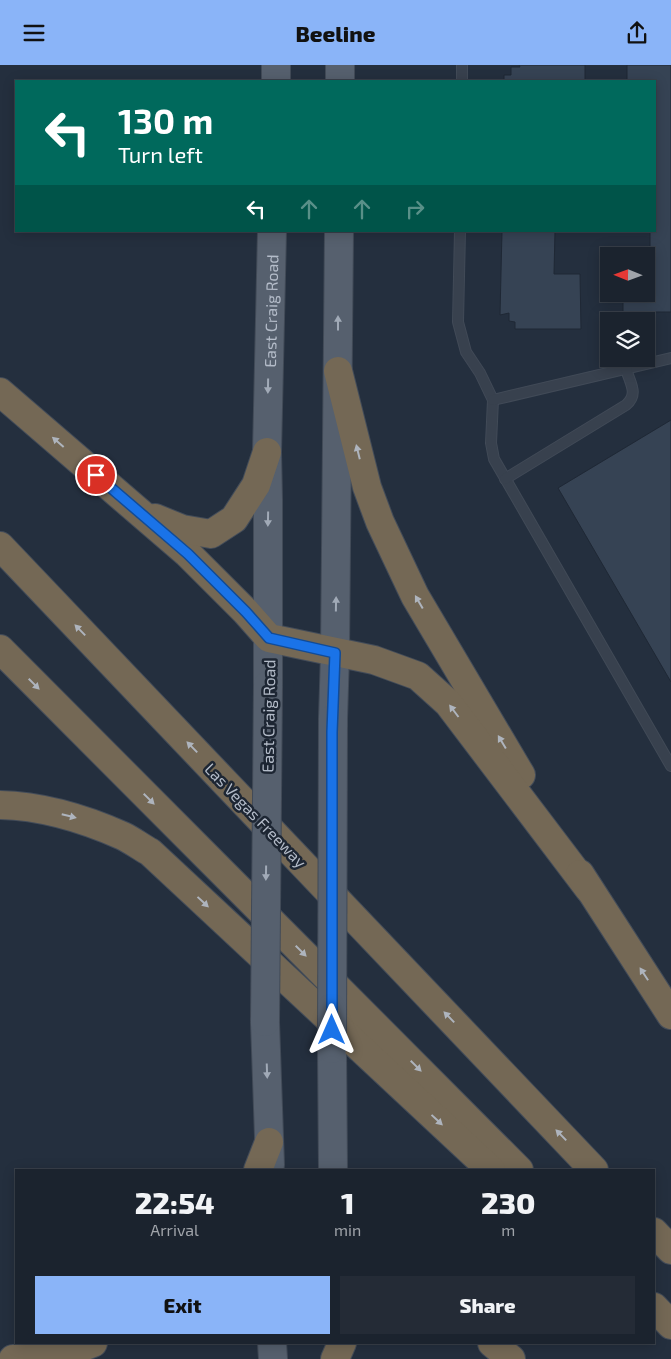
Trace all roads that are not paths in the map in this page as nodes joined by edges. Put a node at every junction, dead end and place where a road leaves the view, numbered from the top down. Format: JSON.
{"nodes":[{"id":1,"x":276,"y":65,"type":"edge"},
{"id":2,"x":340,"y":65,"type":"edge"},
{"id":3,"x":462,"y":65,"type":"edge"},
{"id":4,"x":276,"y":80,"type":"edge"},
{"id":5,"x":340,"y":80,"type":"edge"},
{"id":6,"x":462,"y":80,"type":"edge"},
{"id":7,"x":272,"y":232,"type":"edge"},
{"id":8,"x":339,"y":232,"type":"edge"},
{"id":9,"x":460,"y":232,"type":"edge"},
{"id":10,"x":671,"y":358,"type":"edge"},
{"id":11,"x":626,"y":369,"type":"junction"},
{"id":12,"x":338,"y":371,"type":"junction"},
{"id":13,"x":0,"y":392,"type":"edge"},
{"id":14,"x":493,"y":400,"type":"junction"},
{"id":15,"x":267,"y":452,"type":"junction"},
{"id":16,"x":505,"y":479,"type":"junction"},
{"id":17,"x":138,"y":511,"type":"junction"},
{"id":18,"x":0,"y":546,"type":"edge"},
{"id":19,"x":269,"y":638,"type":"junction"},
{"id":20,"x":0,"y":649,"type":"edge"},
{"id":21,"x":335,"y":653,"type":"junction"},
{"id":22,"x":671,"y":766,"type":"edge"},
{"id":23,"x":0,"y":805,"type":"edge"},
{"id":24,"x":589,"y":889,"type":"junction"},
{"id":25,"x":671,"y":1015,"type":"edge"},
{"id":26,"x":269,"y":1142,"type":"junction"},
{"id":27,"x":258,"y":1169,"type":"edge"},
{"id":28,"x":270,"y":1169,"type":"edge"},
{"id":29,"x":333,"y":1169,"type":"edge"},
{"id":30,"x":490,"y":1169,"type":"edge"},
{"id":31,"x":518,"y":1169,"type":"edge"},
{"id":32,"x":593,"y":1169,"type":"edge"},
{"id":33,"x":655,"y":1233,"type":"edge"},
{"id":34,"x":671,"y":1250,"type":"edge"},
{"id":35,"x":655,"y":1308,"type":"edge"},
{"id":36,"x":671,"y":1325,"type":"edge"},
{"id":37,"x":90,"y":1344,"type":"edge"},
{"id":38,"x":272,"y":1344,"type":"edge"},
{"id":39,"x":334,"y":1344,"type":"edge"},
{"id":40,"x":342,"y":1344,"type":"edge"},
{"id":41,"x":493,"y":1344,"type":"edge"},
{"id":42,"x":12,"y":1359,"type":"edge"},
{"id":43,"x":273,"y":1359,"type":"edge"},
{"id":44,"x":334,"y":1359,"type":"edge"},
{"id":45,"x":512,"y":1359,"type":"edge"}],
"edges":[{"from":1,"to":4,"type":"main road"},
{"from":2,"to":5,"type":"main road"},
{"from":3,"to":6,"type":"lane"},
{"from":7,"to":15,"type":"main road","name":"East Craig Road","one_way":true},
{"from":12,"to":8,"type":"main road","one_way":true},
{"from":9,"to":14,"type":"lane"},
{"from":10,"to":11,"type":"lane"},
{"from":11,"to":14,"type":"lane"},
{"from":11,"to":16,"type":"lane"},
{"from":21,"to":12,"type":"main road","one_way":true},
{"from":24,"to":12,"type":"highway","one_way":true},
{"from":17,"to":13,"type":"highway","one_way":true},
{"from":14,"to":16,"type":"lane"},
{"from":15,"to":17,"type":"highway"},
{"from":15,"to":19,"type":"main road","name":"East Craig Road","one_way":true},
{"from":16,"to":22,"type":"lane"},
{"from":17,"to":19,"type":"highway"},
{"from":32,"to":18,"type":"highway","name":"Las Vegas Freeway","one_way":true},
{"from":19,"to":21,"type":"highway"},
{"from":19,"to":26,"type":"main road","name":"East Craig Road","one_way":true,"bridge":true},
{"from":20,"to":31,"type":"highway","one_way":true},
{"from":24,"to":21,"type":"highway","one_way":true},
{"from":21,"to":29,"type":"main road","bridge":true},
{"from":23,"to":30,"type":"highway","one_way":true},
{"from":25,"to":24,"type":"highway","one_way":true},
{"from":26,"to":27,"type":"highway"},
{"from":26,"to":28,"type":"main road","name":"East Craig Road"},
{"from":33,"to":34,"type":"highway"},
{"from":35,"to":36,"type":"highway"},
{"from":37,"to":42,"type":"highway"},
{"from":38,"to":43,"type":"main road"},
{"from":39,"to":44,"type":"main road"},
{"from":40,"to":44,"type":"highway"},
{"from":41,"to":45,"type":"highway"}]}
